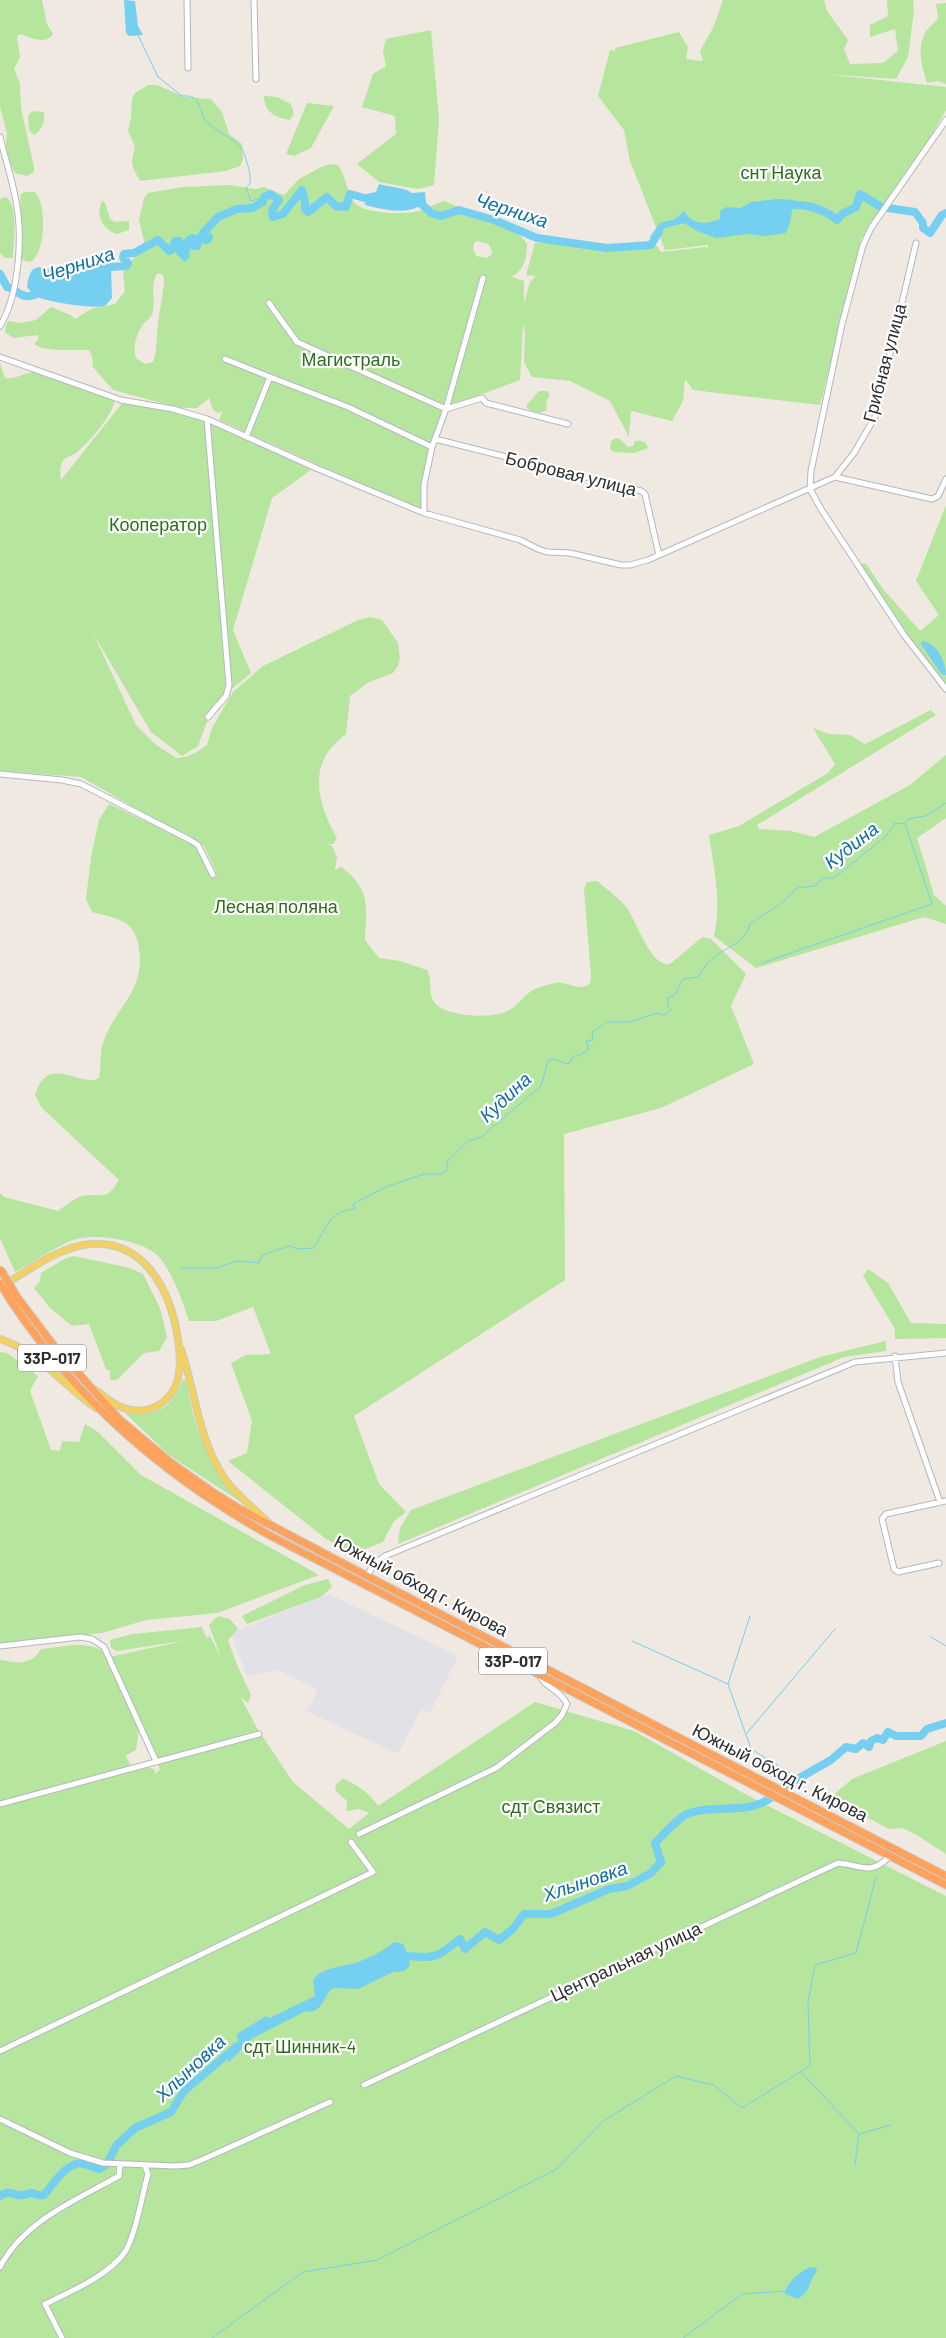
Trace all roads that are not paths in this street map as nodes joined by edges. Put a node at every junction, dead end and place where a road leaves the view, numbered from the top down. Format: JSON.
{"nodes":[{"id":1,"x":187,"y":0,"type":"edge"},
{"id":2,"x":254,"y":0,"type":"edge"},
{"id":3,"x":188,"y":68,"type":"dead end"},
{"id":4,"x":256,"y":79,"type":"dead end"},
{"id":5,"x":946,"y":120,"type":"edge"},
{"id":6,"x":0,"y":137,"type":"edge"},
{"id":7,"x":916,"y":243,"type":"dead end"},
{"id":8,"x":483,"y":278,"type":"dead end"},
{"id":9,"x":269,"y":303,"type":"dead end"},
{"id":10,"x":0,"y":326,"type":"edge"},
{"id":11,"x":0,"y":357,"type":"edge"},
{"id":12,"x":225,"y":359,"type":"dead end"},
{"id":13,"x":270,"y":377,"type":"junction"},
{"id":14,"x":446,"y":409,"type":"junction"},
{"id":15,"x":207,"y":419,"type":"junction"},
{"id":16,"x":568,"y":424,"type":"dead end"},
{"id":17,"x":246,"y":437,"type":"junction"},
{"id":18,"x":435,"y":439,"type":"junction"},
{"id":19,"x":432,"y":448,"type":"junction"},
{"id":20,"x":836,"y":477,"type":"junction"},
{"id":21,"x":946,"y":479,"type":"edge"},
{"id":22,"x":810,"y":488,"type":"junction"},
{"id":23,"x":424,"y":512,"type":"junction"},
{"id":24,"x":659,"y":555,"type":"junction"},
{"id":25,"x":946,"y":689,"type":"edge"},
{"id":26,"x":208,"y":717,"type":"dead end"},
{"id":27,"x":0,"y":774,"type":"edge"},
{"id":28,"x":213,"y":875,"type":"dead end"},
{"id":29,"x":0,"y":1269,"type":"edge"},
{"id":30,"x":0,"y":1283,"type":"edge"},
{"id":31,"x":0,"y":1288,"type":"edge"},
{"id":32,"x":14,"y":1299,"type":"junction"},
{"id":33,"x":0,"y":1339,"type":"edge"},
{"id":34,"x":178,"y":1341,"type":"junction"},
{"id":35,"x":946,"y":1352,"type":"edge"},
{"id":36,"x":895,"y":1356,"type":"junction"},
{"id":37,"x":88,"y":1386,"type":"junction"},
{"id":38,"x":98,"y":1410,"type":"junction"},
{"id":39,"x":943,"y":1501,"type":"edge"},
{"id":40,"x":272,"y":1526,"type":"junction"},
{"id":41,"x":939,"y":1563,"type":"dead end"},
{"id":42,"x":367,"y":1576,"type":"junction"},
{"id":43,"x":0,"y":1646,"type":"edge"},
{"id":44,"x":539,"y":1674,"type":"junction"},
{"id":45,"x":259,"y":1734,"type":"dead end"},
{"id":46,"x":156,"y":1761,"type":"junction"},
{"id":47,"x":0,"y":1804,"type":"edge"},
{"id":48,"x":359,"y":1834,"type":"dead end"},
{"id":49,"x":351,"y":1842,"type":"dead end"},
{"id":50,"x":889,"y":1857,"type":"junction"},
{"id":51,"x":946,"y":1876,"type":"edge"},
{"id":52,"x":946,"y":1885,"type":"edge"},
{"id":53,"x":0,"y":2051,"type":"edge"},
{"id":54,"x":364,"y":2085,"type":"dead end"},
{"id":55,"x":330,"y":2102,"type":"dead end"},
{"id":56,"x":0,"y":2119,"type":"edge"},
{"id":57,"x":120,"y":2165,"type":"junction"},
{"id":58,"x":145,"y":2166,"type":"junction"},
{"id":59,"x":0,"y":2267,"type":"edge"},
{"id":60,"x":62,"y":2338,"type":"edge"}],
"edges":[{"from":1,"to":3,"type":"street"},
{"from":2,"to":4,"type":"street"},
{"from":5,"to":22,"type":"street"},
{"from":6,"to":10,"type":"street"},
{"from":7,"to":20,"type":"street","name":"Грибная улица"},
{"from":8,"to":14,"type":"street"},
{"from":9,"to":14,"type":"street"},
{"from":11,"to":15,"type":"street"},
{"from":12,"to":13,"type":"street"},
{"from":13,"to":17,"type":"street"},
{"from":13,"to":19,"type":"street"},
{"from":14,"to":16,"type":"street"},
{"from":14,"to":18,"type":"street"},
{"from":15,"to":17,"type":"street"},
{"from":15,"to":26,"type":"street"},
{"from":17,"to":23,"type":"street"},
{"from":18,"to":19,"type":"street"},
{"from":18,"to":24,"type":"street","name":"Бобровая улица"},
{"from":19,"to":23,"type":"street"},
{"from":20,"to":21,"type":"street"},
{"from":20,"to":22,"type":"street"},
{"from":22,"to":24,"type":"street"},
{"from":22,"to":25,"type":"street"},
{"from":23,"to":24,"type":"street"},
{"from":27,"to":28,"type":"street"},
{"from":29,"to":32,"type":"highway","name":"Южный обход г. Кирова","number":"33Р-017","bridge":true},
{"from":30,"to":32,"type":"highway","name":"Южный обход г. Кирова","number":"33Р-017","bridge":true},
{"from":31,"to":34,"type":"main road"},
{"from":32,"to":37,"type":"highway","name":"Южный обход г. Кирова","number":"33Р-017"},
{"from":32,"to":38,"type":"highway","name":"Южный обход г. Кирова","number":"33Р-017"},
{"from":33,"to":38,"type":"main road"},
{"from":34,"to":37,"type":"main road"},
{"from":34,"to":40,"type":"main road"},
{"from":35,"to":36,"type":"street"},
{"from":36,"to":39,"type":"street"},
{"from":36,"to":42,"type":"street"},
{"from":37,"to":40,"type":"highway","name":"Южный обход г. Кирова","number":"33Р-017"},
{"from":38,"to":44,"type":"highway","name":"Южный обход г. Кирова","number":"33Р-017"},
{"from":39,"to":41,"type":"street"},
{"from":40,"to":42,"type":"highway","name":"Южный обход г. Кирова","number":"33Р-017"},
{"from":42,"to":51,"type":"highway","name":"Южный обход г. Кирова","number":"33Р-017"},
{"from":43,"to":46,"type":"street"},
{"from":44,"to":48,"type":"street"},
{"from":44,"to":50,"type":"highway","name":"Южный обход г. Кирова","number":"33Р-017"},
{"from":45,"to":46,"type":"street"},
{"from":46,"to":47,"type":"street"},
{"from":49,"to":53,"type":"street"},
{"from":50,"to":52,"type":"highway","name":"Южный обход г. Кирова","number":"33Р-017"},
{"from":50,"to":54,"type":"street","name":"Центральная улица"},
{"from":55,"to":58,"type":"street"},
{"from":56,"to":57,"type":"street"},
{"from":57,"to":58,"type":"street"},
{"from":57,"to":59,"type":"street"},
{"from":58,"to":60,"type":"street"}]}
